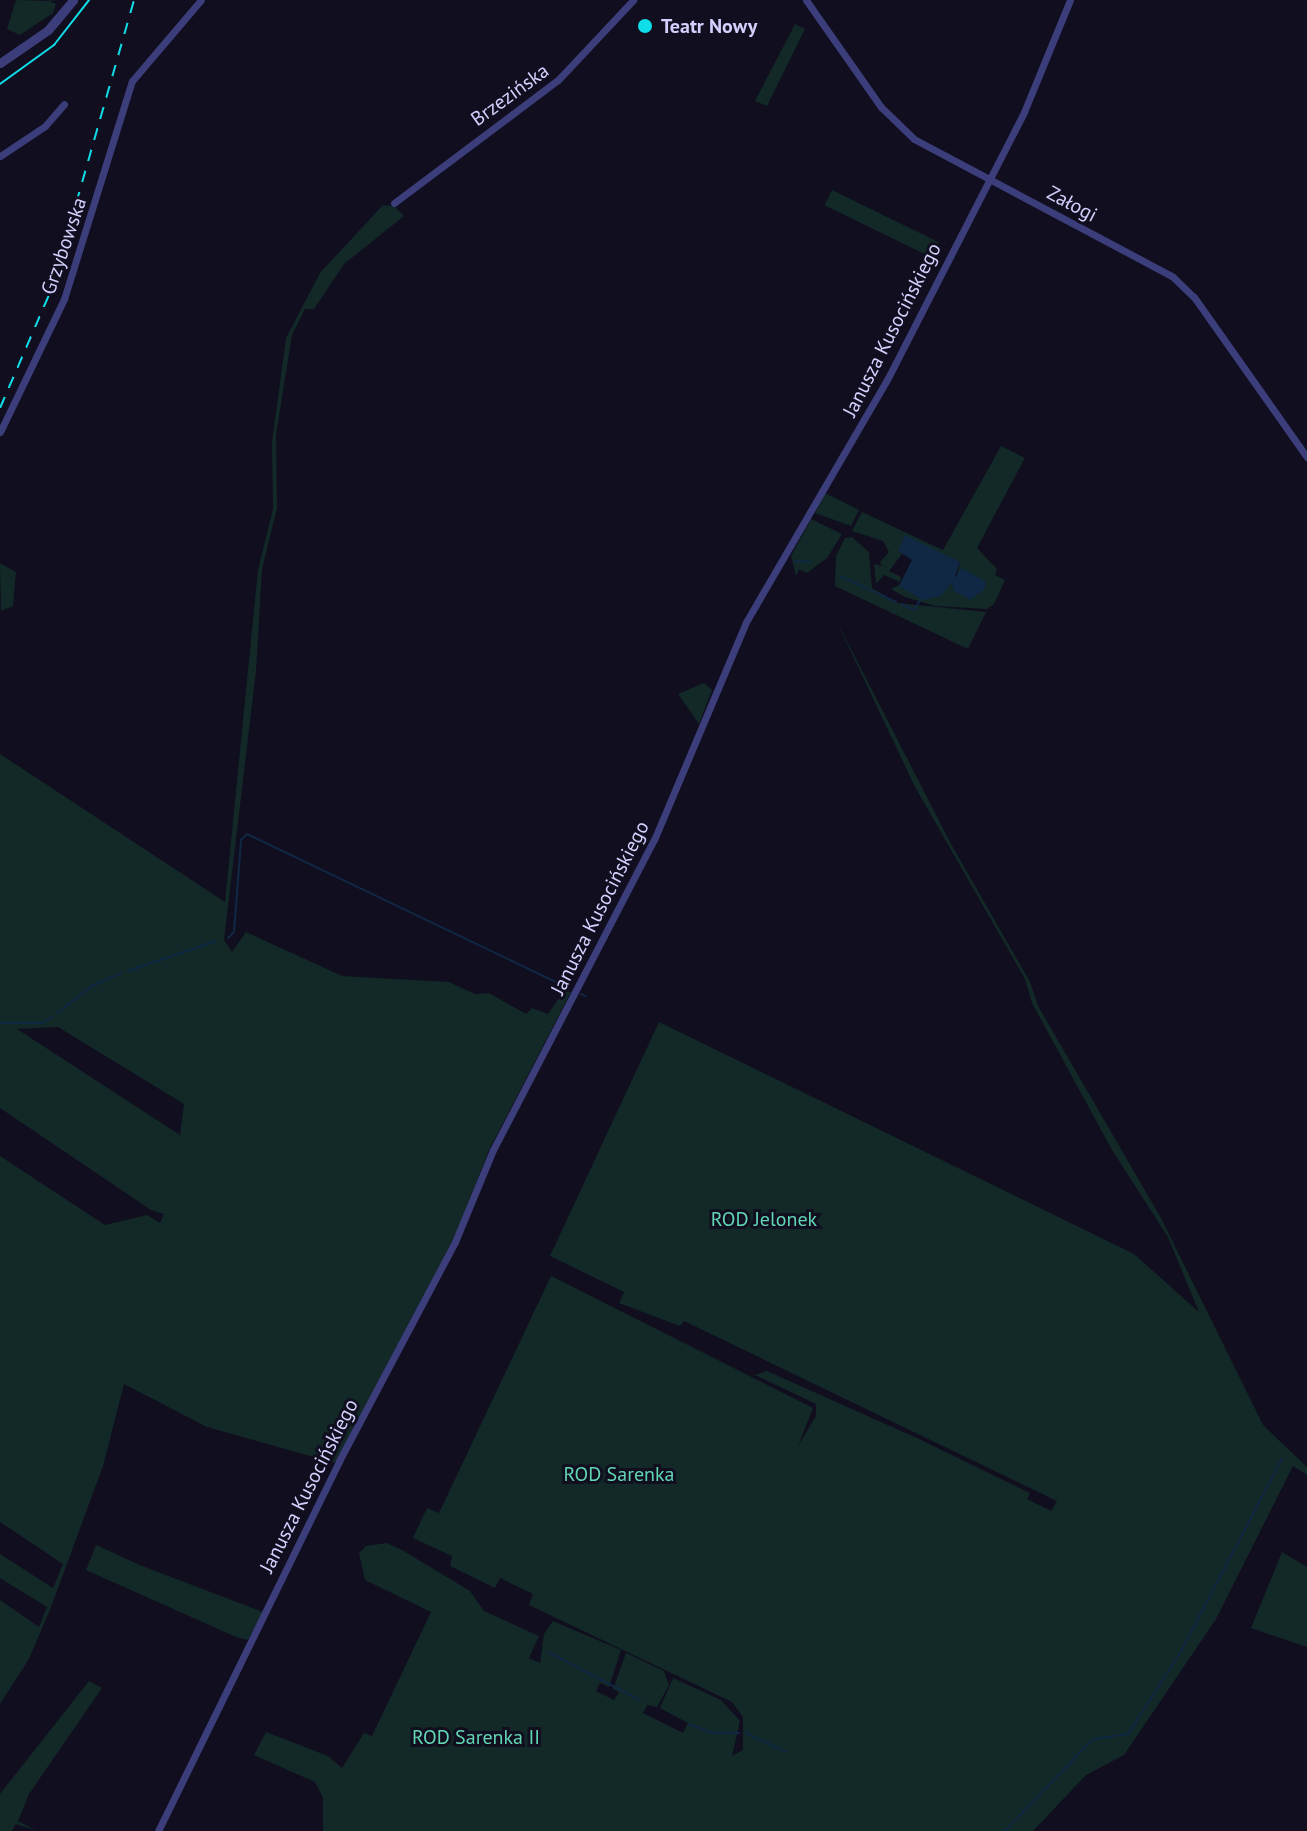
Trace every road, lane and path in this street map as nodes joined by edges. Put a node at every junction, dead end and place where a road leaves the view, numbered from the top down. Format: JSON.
{"nodes":[{"id":1,"x":73,"y":0,"type":"edge"},
{"id":2,"x":201,"y":0,"type":"edge"},
{"id":3,"x":633,"y":0,"type":"edge"},
{"id":4,"x":806,"y":0,"type":"edge"},
{"id":5,"x":1070,"y":0,"type":"edge"},
{"id":6,"x":0,"y":63,"type":"edge"},
{"id":7,"x":64,"y":104,"type":"dead end"},
{"id":8,"x":0,"y":156,"type":"edge"},
{"id":9,"x":987,"y":180,"type":"junction"},
{"id":10,"x":394,"y":203,"type":"dead end"},
{"id":11,"x":0,"y":432,"type":"edge"},
{"id":12,"x":1307,"y":457,"type":"edge"},
{"id":13,"x":158,"y":1831,"type":"edge"}],
"edges":[{"from":1,"to":6,"type":"street"},
{"from":2,"to":11,"type":"street","name":"Grzybowska"},
{"from":3,"to":10,"type":"street","name":"Brzezińska"},
{"from":4,"to":9,"type":"street","name":"Załogi"},
{"from":5,"to":9,"type":"street","name":"Janusza Kusocińskiego"},
{"from":7,"to":8,"type":"street"},
{"from":9,"to":12,"type":"street","name":"Załogi"},
{"from":9,"to":13,"type":"street","name":"Janusza Kusocińskiego"}]}
